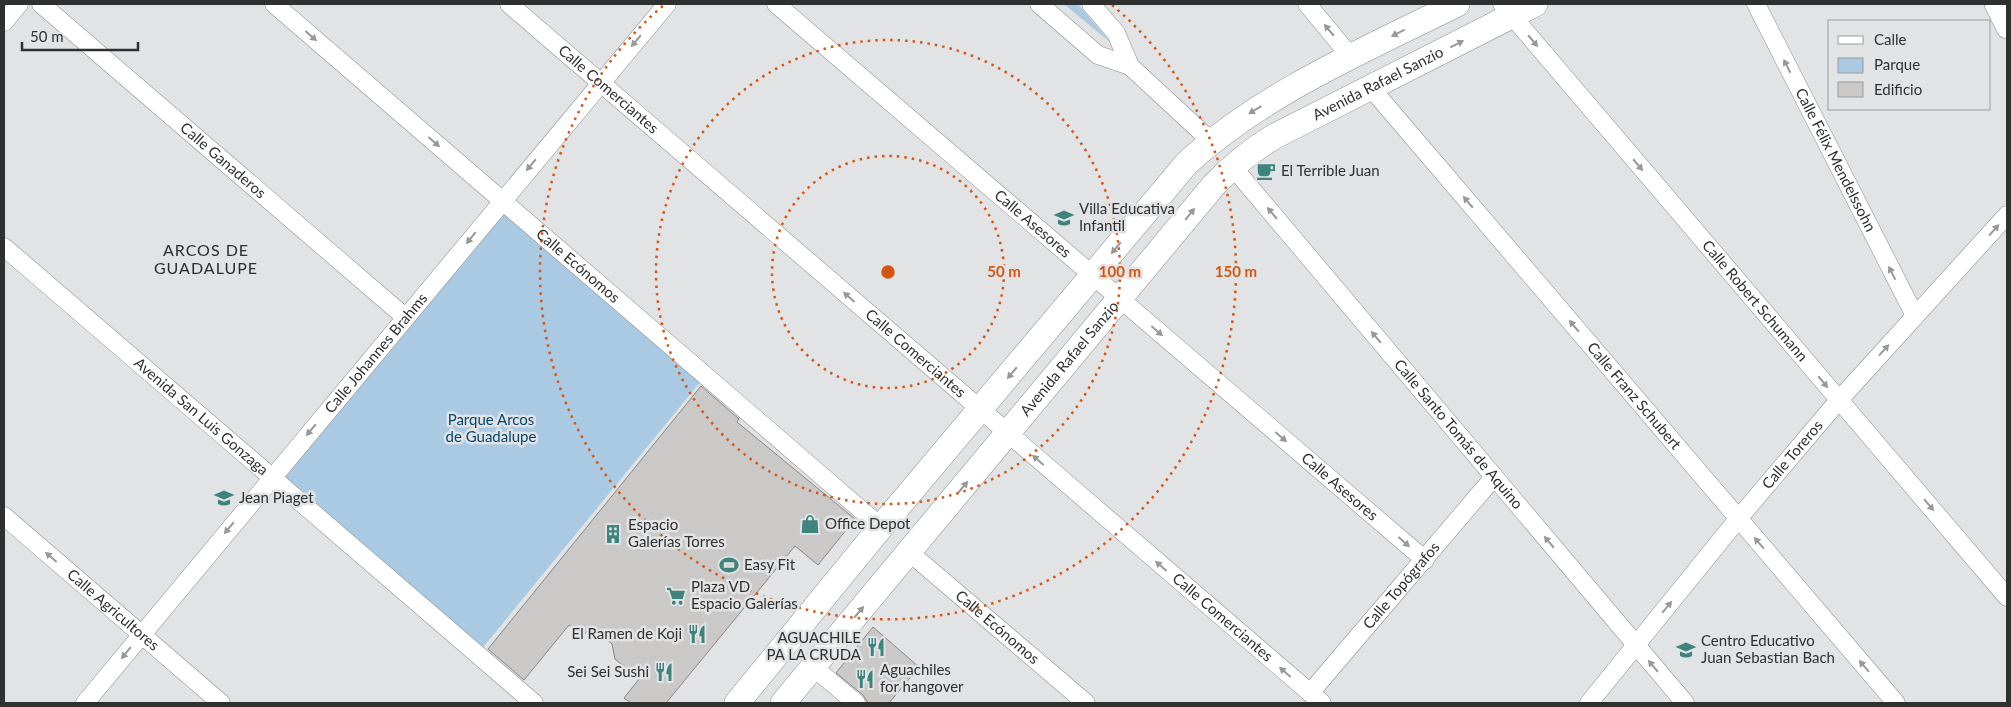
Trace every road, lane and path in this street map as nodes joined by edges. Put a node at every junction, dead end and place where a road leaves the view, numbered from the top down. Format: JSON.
{"nodes":[{"id":1,"x":19,"y":4,"type":"edge"},
{"id":2,"x":41,"y":4,"type":"edge"},
{"id":3,"x":274,"y":4,"type":"edge"},
{"id":4,"x":509,"y":4,"type":"edge"},
{"id":5,"x":667,"y":4,"type":"edge"},
{"id":6,"x":776,"y":4,"type":"edge"},
{"id":7,"x":1039,"y":4,"type":"edge"},
{"id":8,"x":1091,"y":4,"type":"edge"},
{"id":9,"x":1307,"y":4,"type":"edge"},
{"id":10,"x":1458,"y":4,"type":"edge"},
{"id":11,"x":1535,"y":4,"type":"edge"},
{"id":12,"x":1756,"y":4,"type":"edge"},
{"id":13,"x":1995,"y":4,"type":"edge"},
{"id":14,"x":1507,"y":10,"type":"edge"},
{"id":15,"x":4,"y":22,"type":"edge"},
{"id":16,"x":2007,"y":28,"type":"edge"},
{"id":17,"x":1352,"y":57,"type":"junction"},
{"id":18,"x":1130,"y":66,"type":"junction"},
{"id":19,"x":601,"y":83,"type":"junction"},
{"id":20,"x":1371,"y":88,"type":"junction"},
{"id":21,"x":1211,"y":141,"type":"junction"},
{"id":22,"x":1232,"y":166,"type":"junction"},
{"id":23,"x":502,"y":200,"type":"junction"},
{"id":24,"x":2007,"y":215,"type":"edge"},
{"id":25,"x":4,"y":247,"type":"edge"},
{"id":26,"x":1093,"y":276,"type":"junction"},
{"id":27,"x":1120,"y":299,"type":"junction"},
{"id":28,"x":1914,"y":316,"type":"junction"},
{"id":29,"x":405,"y":317,"type":"junction"},
{"id":30,"x":1839,"y":400,"type":"junction"},
{"id":31,"x":981,"y":411,"type":"junction"},
{"id":32,"x":1007,"y":434,"type":"junction"},
{"id":33,"x":272,"y":477,"type":"junction"},
{"id":34,"x":1494,"y":477,"type":"junction"},
{"id":35,"x":4,"y":516,"type":"edge"},
{"id":36,"x":1738,"y":519,"type":"junction"},
{"id":37,"x":881,"y":527,"type":"junction"},
{"id":38,"x":909,"y":552,"type":"junction"},
{"id":39,"x":1425,"y":560,"type":"junction"},
{"id":40,"x":2007,"y":598,"type":"edge"},
{"id":41,"x":141,"y":634,"type":"junction"},
{"id":42,"x":1636,"y":645,"type":"junction"},
{"id":43,"x":813,"y":667,"type":"junction"},
{"id":44,"x":1316,"y":698,"type":"edge"},
{"id":45,"x":85,"y":703,"type":"edge"},
{"id":46,"x":221,"y":703,"type":"edge"},
{"id":47,"x":534,"y":703,"type":"edge"},
{"id":48,"x":737,"y":703,"type":"edge"},
{"id":49,"x":783,"y":703,"type":"edge"},
{"id":50,"x":856,"y":703,"type":"edge"},
{"id":51,"x":1086,"y":703,"type":"edge"},
{"id":52,"x":1588,"y":703,"type":"edge"},
{"id":53,"x":1685,"y":703,"type":"edge"},
{"id":54,"x":1896,"y":703,"type":"edge"}],
"edges":[{"from":1,"to":15,"type":"street"},
{"from":2,"to":29,"type":"street","name":"Calle Ganaderos"},
{"from":3,"to":23,"type":"street","name":"Calle Ecónomos","one_way":true},
{"from":4,"to":19,"type":"street","name":"Calle Comerciantes"},
{"from":5,"to":19,"type":"street","name":"Calle Johannes Brahms","one_way":true},
{"from":6,"to":26,"type":"street","name":"Calle Asesores"},
{"from":7,"to":18,"type":"street"},
{"from":8,"to":18,"type":"street"},
{"from":17,"to":9,"type":"street","one_way":true},
{"from":10,"to":17,"type":"main road","one_way":true},
{"from":11,"to":14,"type":"main road","name":"Avenida Rafael Sanzio"},
{"from":28,"to":12,"type":"street","name":"Calle Félix Mendelssohn","one_way":true},
{"from":13,"to":16,"type":"street"},
{"from":20,"to":14,"type":"main road","name":"Avenida Rafael Sanzio","one_way":true},
{"from":14,"to":30,"type":"street","name":"Calle Robert Schumann","one_way":true},
{"from":17,"to":21,"type":"main road","one_way":true},
{"from":18,"to":21,"type":"street"},
{"from":19,"to":23,"type":"street","name":"Calle Johannes Brahms","one_way":true},
{"from":31,"to":19,"type":"street","name":"Calle Comerciantes","one_way":true},
{"from":20,"to":22,"type":"main road","name":"Avenida Rafael Sanzio"},
{"from":36,"to":20,"type":"street","name":"Calle Franz Schubert","one_way":true},
{"from":21,"to":26,"type":"main road","one_way":true},
{"from":27,"to":22,"type":"main road","name":"Avenida Rafael Sanzio","one_way":true},
{"from":34,"to":22,"type":"street","name":"Calle Santo Tomás de Aquino","one_way":true},
{"from":23,"to":29,"type":"street","name":"Calle Johannes Brahms","one_way":true},
{"from":23,"to":37,"type":"street","name":"Calle Ecónomos"},
{"from":28,"to":24,"type":"street","name":"Calle Toreros","one_way":true},
{"from":25,"to":33,"type":"street","name":"Avenida San Luis Gonzaga"},
{"from":26,"to":27,"type":"street","name":"Calle Asesores"},
{"from":26,"to":31,"type":"main road","one_way":true},
{"from":27,"to":32,"type":"main road","name":"Avenida Rafael Sanzio"},
{"from":27,"to":39,"type":"street","name":"Calle Asesores","one_way":true},
{"from":30,"to":28,"type":"street","name":"Calle Toreros","one_way":true},
{"from":29,"to":33,"type":"street","name":"Calle Johannes Brahms","one_way":true},
{"from":30,"to":36,"type":"street","name":"Calle Toreros"},
{"from":30,"to":40,"type":"street","name":"Calle Robert Schumann","one_way":true},
{"from":31,"to":32,"type":"street","name":"Calle Comerciantes"},
{"from":31,"to":37,"type":"main road"},
{"from":38,"to":32,"type":"main road","name":"Avenida Rafael Sanzio","one_way":true},
{"from":44,"to":32,"type":"street","name":"Calle Comerciantes","one_way":true},
{"from":33,"to":41,"type":"street","name":"Calle Johannes Brahms","one_way":true},
{"from":33,"to":47,"type":"street","name":"Avenida San Luis Gonzaga"},
{"from":34,"to":39,"type":"street","name":"Calle Topógrafos"},
{"from":42,"to":34,"type":"street","name":"Calle Santo Tomás de Aquino","one_way":true},
{"from":41,"to":35,"type":"street","name":"Calle Agricultores","one_way":true},
{"from":42,"to":36,"type":"street","name":"Calle Toreros","one_way":true},
{"from":54,"to":36,"type":"street","name":"Calle Franz Schubert","one_way":true},
{"from":37,"to":48,"type":"main road"},
{"from":43,"to":38,"type":"main road","name":"Avenida Rafael Sanzio","one_way":true},
{"from":38,"to":51,"type":"street","name":"Calle Ecónomos"},
{"from":39,"to":44,"type":"street","name":"Calle Topógrafos"},
{"from":41,"to":45,"type":"street","name":"Calle Johannes Brahms","one_way":true},
{"from":41,"to":46,"type":"street","name":"Calle Agricultores"},
{"from":42,"to":52,"type":"street","name":"Calle Toreros"},
{"from":53,"to":42,"type":"street","name":"Calle Santo Tomás de Aquino","one_way":true},
{"from":43,"to":49,"type":"main road","name":"Avenida Rafael Sanzio"},
{"from":43,"to":50,"type":"street"}]}
